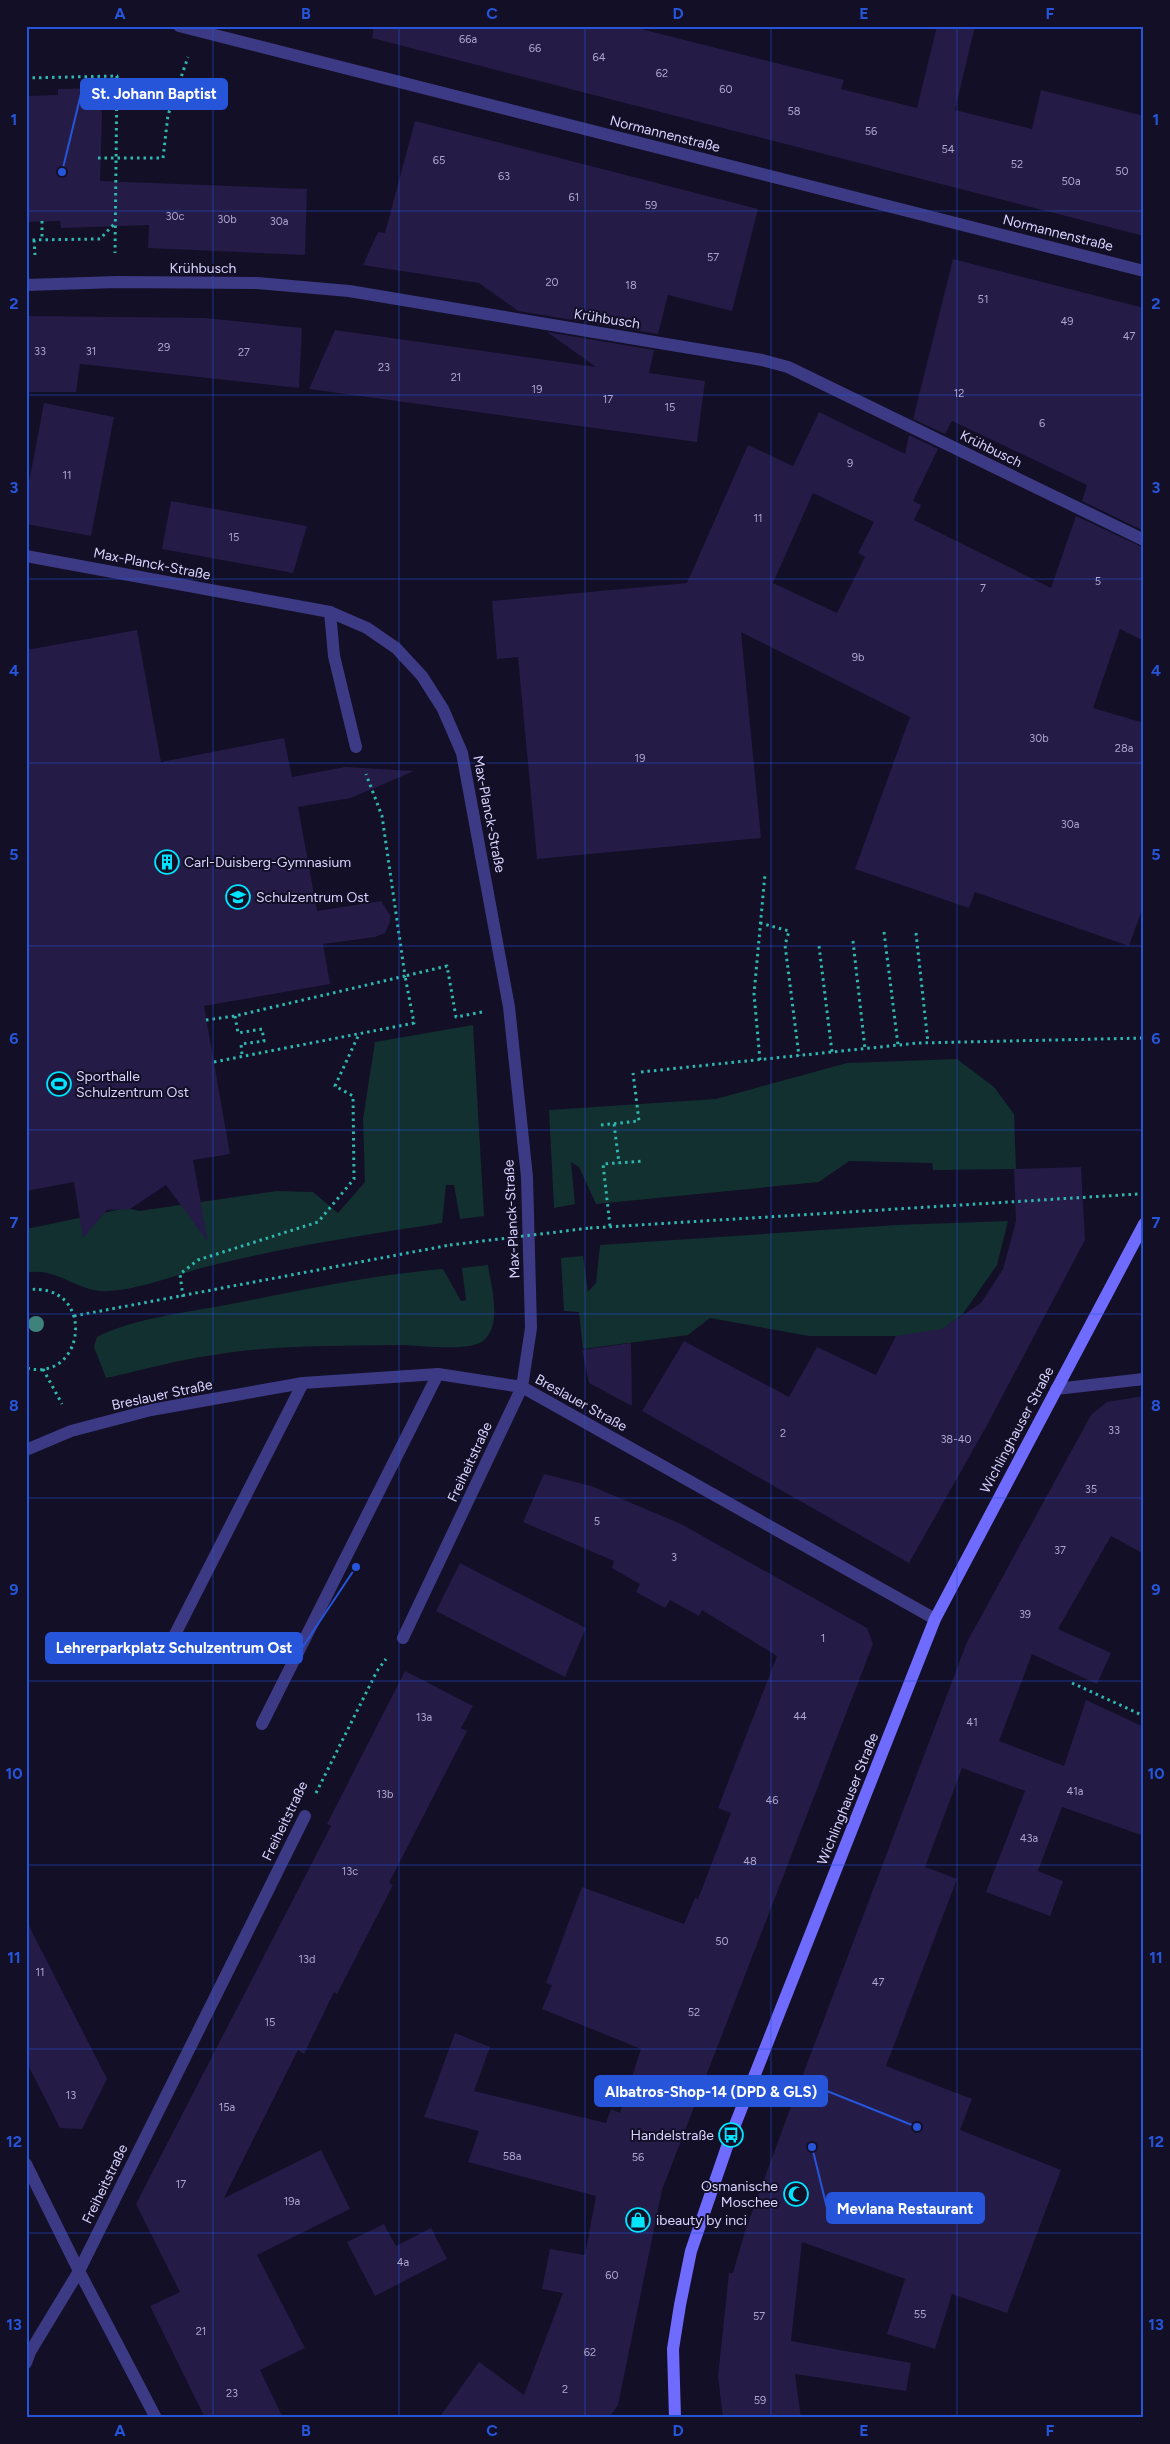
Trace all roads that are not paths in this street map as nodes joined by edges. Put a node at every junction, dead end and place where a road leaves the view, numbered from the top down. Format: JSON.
{"nodes":[{"id":1,"x":179,"y":26,"type":"edge"},
{"id":2,"x":1144,"y":271,"type":"edge"},
{"id":3,"x":26,"y":285,"type":"edge"},
{"id":4,"x":1144,"y":540,"type":"edge"},
{"id":5,"x":26,"y":556,"type":"edge"},
{"id":6,"x":330,"y":612,"type":"junction"},
{"id":7,"x":356,"y":748,"type":"road end"},
{"id":8,"x":1144,"y":1224,"type":"edge"},
{"id":9,"x":438,"y":1374,"type":"junction"},
{"id":10,"x":1144,"y":1379,"type":"edge"},
{"id":11,"x":302,"y":1383,"type":"junction"},
{"id":12,"x":522,"y":1387,"type":"junction"},
{"id":13,"x":1056,"y":1389,"type":"junction"},
{"id":14,"x":26,"y":1450,"type":"edge"},
{"id":15,"x":935,"y":1619,"type":"junction"},
{"id":16,"x":403,"y":1638,"type":"road end"},
{"id":17,"x":166,"y":1652,"type":"dead end"},
{"id":18,"x":262,"y":1724,"type":"dead end"},
{"id":19,"x":305,"y":1816,"type":"road end"},
{"id":20,"x":26,"y":2164,"type":"edge"},
{"id":21,"x":79,"y":2271,"type":"junction"},
{"id":22,"x":26,"y":2363,"type":"edge"},
{"id":23,"x":156,"y":2418,"type":"edge"},
{"id":24,"x":674,"y":2418,"type":"edge"}],
"edges":[{"from":1,"to":2,"type":"street","name":"Normannenstraße"},
{"from":3,"to":4,"type":"street","name":"Krühbusch"},
{"from":5,"to":6,"type":"street","name":"Max-Planck-Straße"},
{"from":6,"to":7,"type":"street"},
{"from":6,"to":12,"type":"street","name":"Max-Planck-Straße"},
{"from":8,"to":13,"type":"street","name":"Wichlinghauser Straße"},
{"from":9,"to":11,"type":"street","name":"Breslauer Straße"},
{"from":9,"to":12,"type":"street","name":"Breslauer Straße"},
{"from":9,"to":18,"type":"street"},
{"from":10,"to":13,"type":"street"},
{"from":11,"to":14,"type":"street","name":"Breslauer Straße"},
{"from":11,"to":17,"type":"street"},
{"from":12,"to":15,"type":"street","name":"Breslauer Straße"},
{"from":12,"to":16,"type":"street","name":"Freiheitstraße"},
{"from":13,"to":15,"type":"street","name":"Wichlinghauser Straße"},
{"from":15,"to":24,"type":"street","name":"Wichlinghauser Straße"},
{"from":19,"to":21,"type":"street","name":"Freiheitstraße"},
{"from":20,"to":21,"type":"street"},
{"from":21,"to":22,"type":"street","name":"Freiheitstraße"},
{"from":21,"to":23,"type":"street"}]}
